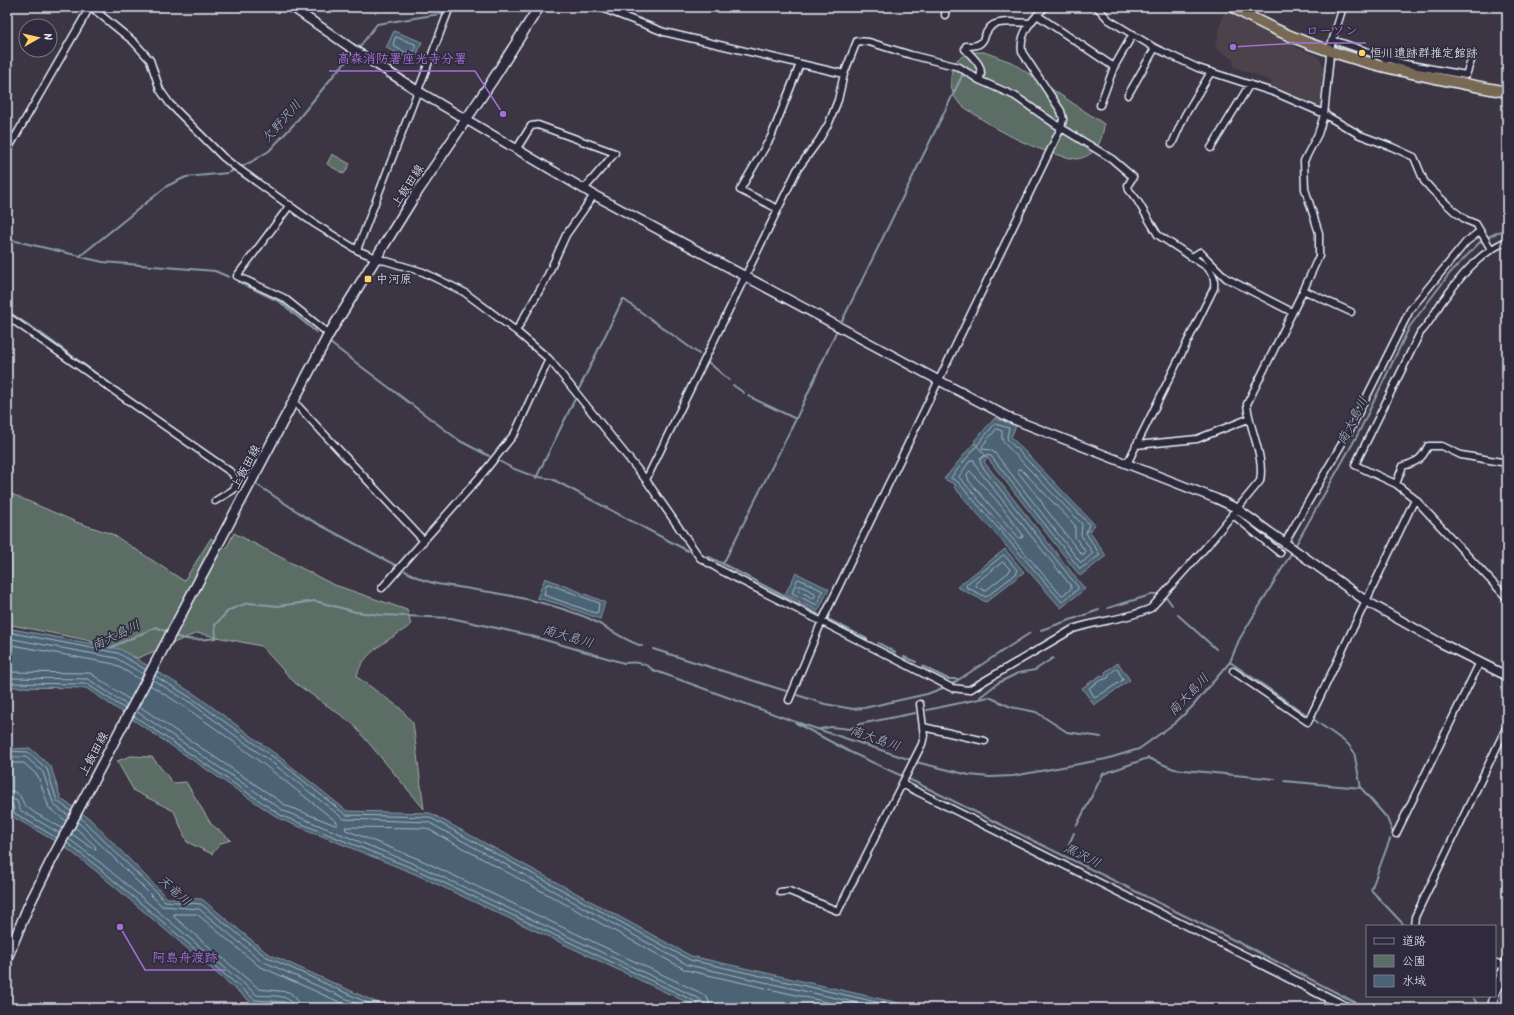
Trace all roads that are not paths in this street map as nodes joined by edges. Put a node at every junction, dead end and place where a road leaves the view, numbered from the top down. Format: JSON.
{"nodes":[{"id":1,"x":90,"y":7,"type":"edge"},
{"id":2,"x":292,"y":7,"type":"edge"},
{"id":3,"x":539,"y":7,"type":"edge"},
{"id":4,"x":599,"y":7,"type":"edge"},
{"id":5,"x":946,"y":7,"type":"edge"},
{"id":6,"x":1045,"y":7,"type":"edge"},
{"id":7,"x":1097,"y":7,"type":"edge"},
{"id":8,"x":1233,"y":7,"type":"edge"},
{"id":9,"x":1343,"y":7,"type":"edge"},
{"id":10,"x":449,"y":11,"type":"edge"},
{"id":11,"x":945,"y":15,"type":"dead end"},
{"id":12,"x":1037,"y":15,"type":"junction"},
{"id":13,"x":1031,"y":24,"type":"junction"},
{"id":14,"x":1133,"y":34,"type":"junction"},
{"id":15,"x":1333,"y":40,"type":"junction"},
{"id":16,"x":1155,"y":48,"type":"junction"},
{"id":17,"x":1330,"y":52,"type":"junction"},
{"id":18,"x":1473,"y":55,"type":"dead end"},
{"id":19,"x":1385,"y":63,"type":"junction"},
{"id":20,"x":800,"y":64,"type":"junction"},
{"id":21,"x":1114,"y":67,"type":"junction"},
{"id":22,"x":1211,"y":72,"type":"junction"},
{"id":23,"x":844,"y":74,"type":"junction"},
{"id":24,"x":979,"y":80,"type":"junction"},
{"id":25,"x":1250,"y":84,"type":"junction"},
{"id":26,"x":418,"y":90,"type":"junction"},
{"id":27,"x":1507,"y":92,"type":"edge"},
{"id":28,"x":1128,"y":95,"type":"dead end"},
{"id":29,"x":1100,"y":105,"type":"dead end"},
{"id":30,"x":1324,"y":115,"type":"junction"},
{"id":31,"x":467,"y":119,"type":"junction"},
{"id":32,"x":1061,"y":128,"type":"junction"},
{"id":33,"x":1172,"y":144,"type":"dead end"},
{"id":34,"x":1211,"y":148,"type":"dead end"},
{"id":35,"x":516,"y":150,"type":"junction"},
{"id":36,"x":7,"y":151,"type":"edge"},
{"id":37,"x":584,"y":189,"type":"junction"},
{"id":38,"x":594,"y":195,"type":"junction"},
{"id":39,"x":290,"y":205,"type":"junction"},
{"id":40,"x":778,"y":209,"type":"junction"},
{"id":41,"x":1481,"y":234,"type":"junction"},
{"id":42,"x":1507,"y":241,"type":"edge"},
{"id":43,"x":1490,"y":247,"type":"junction"},
{"id":44,"x":357,"y":250,"type":"junction"},
{"id":45,"x":1192,"y":257,"type":"junction"},
{"id":46,"x":376,"y":258,"type":"junction"},
{"id":47,"x":744,"y":275,"type":"junction"},
{"id":48,"x":1304,"y":290,"type":"junction"},
{"id":49,"x":1292,"y":312,"type":"junction"},
{"id":50,"x":1351,"y":312,"type":"dead end"},
{"id":51,"x":7,"y":316,"type":"edge"},
{"id":52,"x":516,"y":331,"type":"junction"},
{"id":53,"x":329,"y":334,"type":"junction"},
{"id":54,"x":549,"y":359,"type":"junction"},
{"id":55,"x":938,"y":380,"type":"junction"},
{"id":56,"x":298,"y":406,"type":"dead end"},
{"id":57,"x":1248,"y":419,"type":"junction"},
{"id":58,"x":1136,"y":445,"type":"junction"},
{"id":59,"x":1507,"y":463,"type":"edge"},
{"id":60,"x":1127,"y":464,"type":"junction"},
{"id":61,"x":646,"y":480,"type":"junction"},
{"id":62,"x":1396,"y":484,"type":"junction"},
{"id":63,"x":1415,"y":499,"type":"junction"},
{"id":64,"x":215,"y":501,"type":"dead end"},
{"id":65,"x":1234,"y":511,"type":"junction"},
{"id":66,"x":424,"y":541,"type":"junction"},
{"id":67,"x":1286,"y":543,"type":"junction"},
{"id":68,"x":1280,"y":553,"type":"dead end"},
{"id":69,"x":382,"y":588,"type":"dead end"},
{"id":70,"x":1507,"y":598,"type":"edge"},
{"id":71,"x":1366,"y":602,"type":"junction"},
{"id":72,"x":822,"y":621,"type":"junction"},
{"id":73,"x":1480,"y":662,"type":"junction"},
{"id":74,"x":1233,"y":671,"type":"dead end"},
{"id":75,"x":1507,"y":676,"type":"edge"},
{"id":76,"x":789,"y":700,"type":"dead end"},
{"id":77,"x":920,"y":704,"type":"dead end"},
{"id":78,"x":1507,"y":726,"type":"edge"},
{"id":79,"x":923,"y":727,"type":"junction"},
{"id":80,"x":985,"y":742,"type":"dead end"},
{"id":81,"x":903,"y":783,"type":"junction"},
{"id":82,"x":1396,"y":834,"type":"dead end"},
{"id":83,"x":780,"y":892,"type":"dead end"},
{"id":84,"x":1414,"y":925,"type":"edge"},
{"id":85,"x":7,"y":958,"type":"edge"},
{"id":86,"x":1256,"y":960,"type":"joint"},
{"id":87,"x":1506,"y":964,"type":"edge"},
{"id":88,"x":1496,"y":965,"type":"edge"},
{"id":89,"x":1496,"y":991,"type":"edge"},
{"id":90,"x":1494,"y":997,"type":"edge"},
{"id":91,"x":1348,"y":1008,"type":"edge"},
{"id":92,"x":1492,"y":1008,"type":"edge"}],
"edges":[{"from":1,"to":36,"type":"street"},
{"from":1,"to":39,"type":"street"},
{"from":2,"to":26,"type":"street"},
{"from":3,"to":31,"type":"main road","name":"上飯田線"},
{"from":4,"to":20,"type":"street"},
{"from":5,"to":11,"type":"street"},
{"from":6,"to":12,"type":"street"},
{"from":7,"to":14,"type":"street"},
{"from":8,"to":17,"type":"highway"},
{"from":9,"to":15,"type":"street"},
{"from":10,"to":26,"type":"street"},
{"from":12,"to":13,"type":"street"},
{"from":12,"to":21,"type":"street"},
{"from":13,"to":24,"type":"street"},
{"from":13,"to":32,"type":"street"},
{"from":14,"to":16,"type":"street"},
{"from":14,"to":21,"type":"street"},
{"from":15,"to":17,"type":"street"},
{"from":15,"to":19,"type":"street"},
{"from":16,"to":22,"type":"street"},
{"from":16,"to":28,"type":"street"},
{"from":17,"to":19,"type":"highway"},
{"from":17,"to":30,"type":"street"},
{"from":18,"to":19,"type":"street"},
{"from":19,"to":27,"type":"highway"},
{"from":20,"to":23,"type":"street"},
{"from":20,"to":40,"type":"street"},
{"from":21,"to":29,"type":"street"},
{"from":22,"to":25,"type":"street"},
{"from":22,"to":33,"type":"street"},
{"from":23,"to":24,"type":"street"},
{"from":23,"to":40,"type":"street"},
{"from":24,"to":32,"type":"street"},
{"from":25,"to":30,"type":"street"},
{"from":25,"to":34,"type":"street"},
{"from":26,"to":31,"type":"street"},
{"from":26,"to":44,"type":"street"},
{"from":30,"to":41,"type":"street"},
{"from":30,"to":48,"type":"street"},
{"from":31,"to":35,"type":"street"},
{"from":31,"to":46,"type":"main road","name":"上飯田線"},
{"from":32,"to":45,"type":"street"},
{"from":32,"to":55,"type":"street"},
{"from":35,"to":37,"type":"street"},
{"from":35,"to":37,"type":"street"},
{"from":37,"to":38,"type":"street"},
{"from":38,"to":47,"type":"street"},
{"from":38,"to":52,"type":"street"},
{"from":39,"to":44,"type":"street"},
{"from":39,"to":53,"type":"street"},
{"from":40,"to":47,"type":"street"},
{"from":41,"to":43,"type":"street"},
{"from":41,"to":67,"type":"street"},
{"from":42,"to":43,"type":"street"},
{"from":43,"to":62,"type":"street"},
{"from":44,"to":46,"type":"street"},
{"from":45,"to":49,"type":"street"},
{"from":45,"to":58,"type":"street"},
{"from":46,"to":52,"type":"street"},
{"from":46,"to":53,"type":"main road","name":"上飯田線"},
{"from":47,"to":55,"type":"street"},
{"from":47,"to":61,"type":"street"},
{"from":48,"to":49,"type":"street"},
{"from":48,"to":50,"type":"street"},
{"from":49,"to":57,"type":"street"},
{"from":51,"to":64,"type":"street"},
{"from":52,"to":54,"type":"street"},
{"from":53,"to":85,"type":"main road","name":"上飯田線"},
{"from":54,"to":61,"type":"street"},
{"from":54,"to":66,"type":"street"},
{"from":55,"to":60,"type":"street"},
{"from":55,"to":72,"type":"street"},
{"from":56,"to":66,"type":"street"},
{"from":57,"to":58,"type":"street"},
{"from":57,"to":65,"type":"street"},
{"from":58,"to":60,"type":"street"},
{"from":59,"to":62,"type":"street"},
{"from":60,"to":65,"type":"street"},
{"from":61,"to":72,"type":"street"},
{"from":62,"to":63,"type":"street"},
{"from":63,"to":70,"type":"street"},
{"from":63,"to":71,"type":"street"},
{"from":65,"to":67,"type":"street"},
{"from":65,"to":68,"type":"street"},
{"from":65,"to":72,"type":"street"},
{"from":66,"to":69,"type":"street"},
{"from":67,"to":71,"type":"street"},
{"from":71,"to":73,"type":"street"},
{"from":71,"to":74,"type":"street"},
{"from":72,"to":76,"type":"street"},
{"from":73,"to":75,"type":"street"},
{"from":73,"to":82,"type":"street"},
{"from":77,"to":79,"type":"street"},
{"from":78,"to":84,"type":"street"},
{"from":79,"to":80,"type":"street"},
{"from":79,"to":81,"type":"street"},
{"from":81,"to":83,"type":"street"},
{"from":81,"to":86,"type":"street"},
{"from":86,"to":91,"type":"street"},
{"from":87,"to":88,"type":"street"},
{"from":87,"to":89,"type":"street"},
{"from":90,"to":92,"type":"street"}]}
